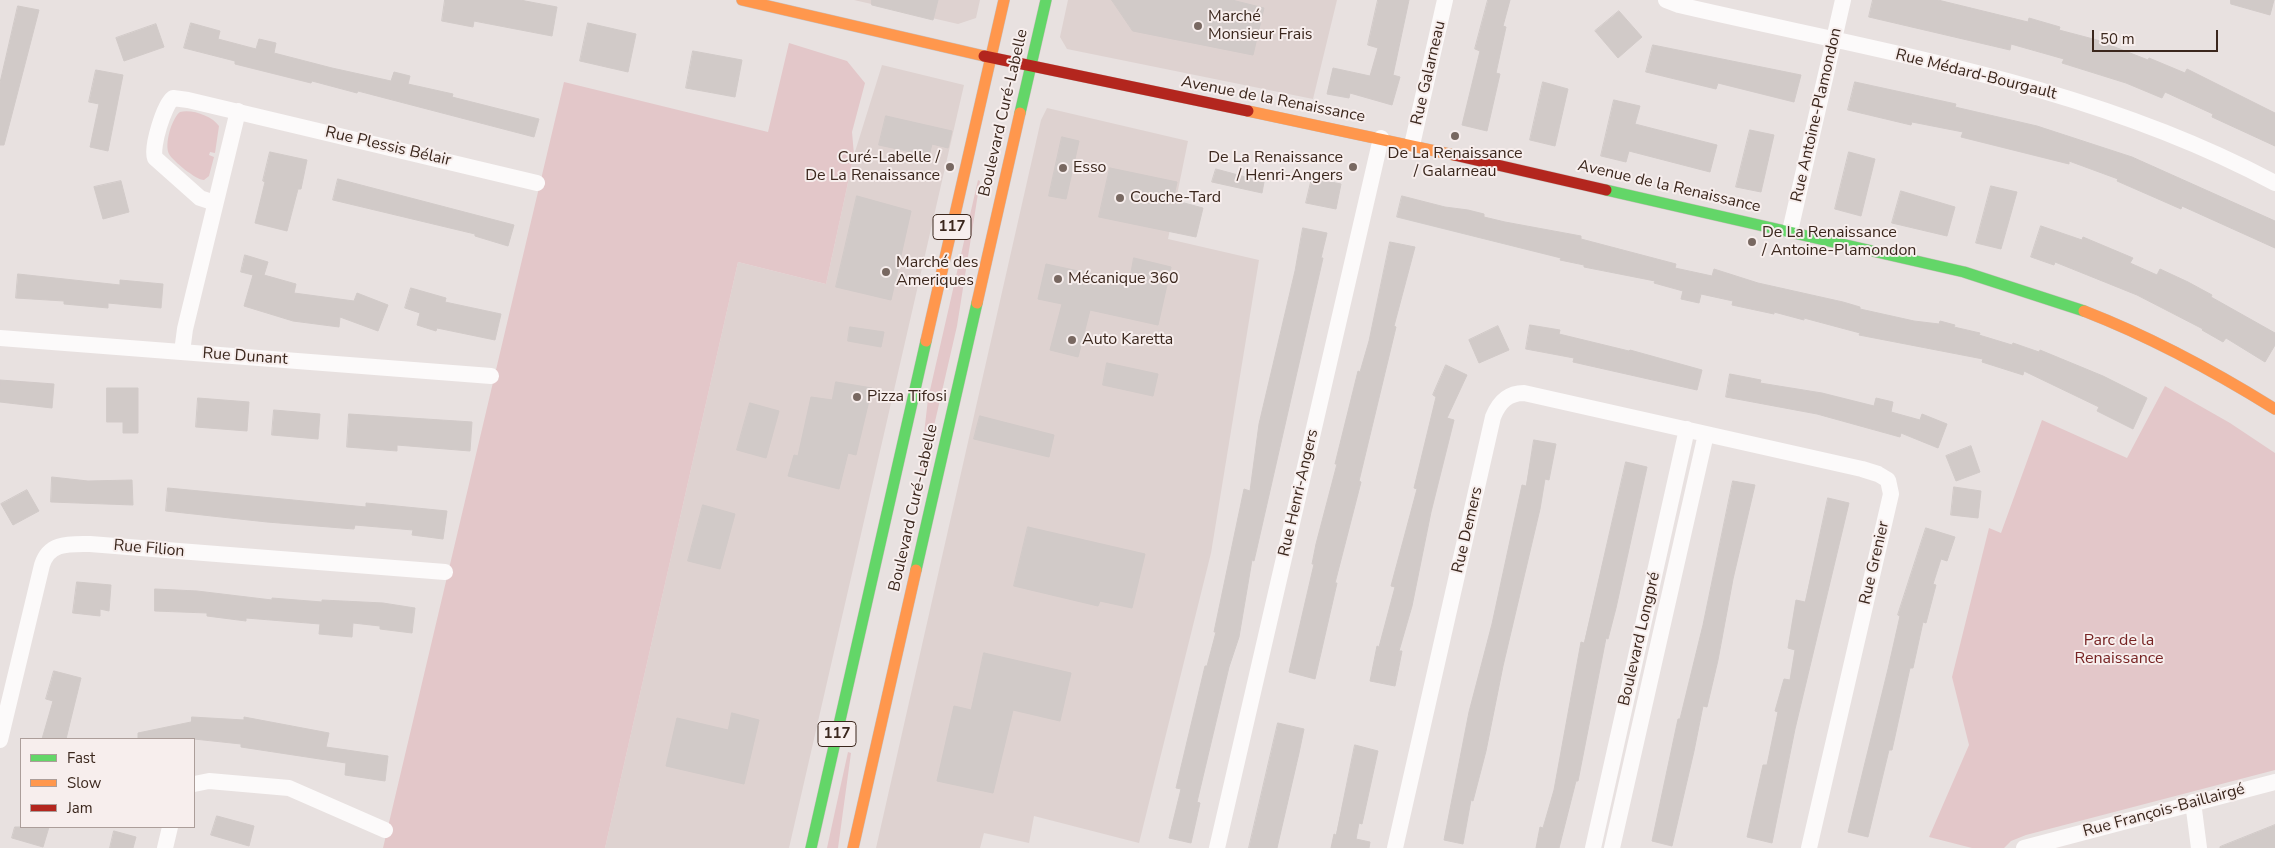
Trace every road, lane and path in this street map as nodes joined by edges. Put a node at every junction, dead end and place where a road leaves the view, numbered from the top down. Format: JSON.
{"nodes":[{"id":1,"x":742,"y":0,"type":"edge"},
{"id":2,"x":1004,"y":0,"type":"edge"},
{"id":3,"x":1046,"y":0,"type":"edge"},
{"id":4,"x":1445,"y":0,"type":"edge"},
{"id":5,"x":1666,"y":0,"type":"edge"},
{"id":6,"x":1843,"y":0,"type":"edge"},
{"id":7,"x":1834,"y":41,"type":"junction"},
{"id":8,"x":991,"y":57,"type":"junction"},
{"id":9,"x":1032,"y":66,"type":"junction"},
{"id":10,"x":238,"y":112,"type":"junction"},
{"id":11,"x":1381,"y":138,"type":"junction"},
{"id":12,"x":1412,"y":145,"type":"junction"},
{"id":13,"x":537,"y":183,"type":"dead end"},
{"id":14,"x":2275,"y":183,"type":"edge"},
{"id":15,"x":215,"y":203,"type":"junction"},
{"id":16,"x":1790,"y":231,"type":"junction"},
{"id":17,"x":0,"y":338,"type":"edge"},
{"id":18,"x":182,"y":352,"type":"junction"},
{"id":19,"x":491,"y":376,"type":"dead end"},
{"id":20,"x":2275,"y":410,"type":"edge"},
{"id":21,"x":1688,"y":430,"type":"junction"},
{"id":22,"x":1706,"y":434,"type":"junction"},
{"id":23,"x":445,"y":572,"type":"dead end"},
{"id":24,"x":0,"y":740,"type":"edge"},
{"id":25,"x":2275,"y":782,"type":"edge"},
{"id":26,"x":195,"y":784,"type":"edge"},
{"id":27,"x":2193,"y":802,"type":"junction"},
{"id":28,"x":170,"y":828,"type":"edge"},
{"id":29,"x":385,"y":830,"type":"dead end"},
{"id":30,"x":165,"y":848,"type":"edge"},
{"id":31,"x":811,"y":848,"type":"edge"},
{"id":32,"x":853,"y":848,"type":"edge"},
{"id":33,"x":1217,"y":848,"type":"edge"},
{"id":34,"x":1395,"y":848,"type":"edge"},
{"id":35,"x":1593,"y":848,"type":"edge"},
{"id":36,"x":1612,"y":848,"type":"edge"},
{"id":37,"x":1809,"y":848,"type":"edge"},
{"id":38,"x":2024,"y":848,"type":"edge"},
{"id":39,"x":2199,"y":848,"type":"edge"}],
"edges":[{"from":1,"to":8,"type":"main road","name":"Avenue de la Renaissance"},
{"from":2,"to":8,"type":"main road","name":"Boulevard Curé-Labelle","number":"117"},
{"from":3,"to":9,"type":"main road","name":"Boulevard Curé-Labelle","number":"117"},
{"from":4,"to":12,"type":"street","name":"Rue Galarneau"},
{"from":5,"to":7,"type":"street","name":"Rue Médard-Bourgault"},
{"from":6,"to":7,"type":"street","name":"Rue Antoine-Plamondon"},
{"from":7,"to":14,"type":"street","name":"Rue Médard-Bourgault"},
{"from":7,"to":16,"type":"street","name":"Rue Antoine-Plamondon"},
{"from":8,"to":9,"type":"main road","name":"Avenue de la Renaissance"},
{"from":8,"to":31,"type":"main road","name":"Boulevard Curé-Labelle","number":"117"},
{"from":9,"to":11,"type":"main road","name":"Avenue de la Renaissance"},
{"from":9,"to":32,"type":"main road","name":"Boulevard Curé-Labelle","number":"117"},
{"from":10,"to":13,"type":"street","name":"Rue Plessis Bélair"},
{"from":10,"to":15,"type":"street"},
{"from":10,"to":15,"type":"street","name":"Rue Plessis Bélair"},
{"from":11,"to":12,"type":"main road","name":"Avenue de la Renaissance"},
{"from":11,"to":33,"type":"street","name":"Rue Henri-Angers"},
{"from":12,"to":16,"type":"main road","name":"Avenue de la Renaissance"},
{"from":15,"to":18,"type":"street"},
{"from":16,"to":20,"type":"main road","name":"Avenue de la Renaissance"},
{"from":17,"to":18,"type":"street","name":"Rue Dunant"},
{"from":18,"to":19,"type":"street","name":"Rue Dunant"},
{"from":21,"to":22,"type":"street","name":"Rue Grenier"},
{"from":21,"to":34,"type":"street","name":"Rue Demers"},
{"from":21,"to":35,"type":"street","name":"Boulevard Longpré"},
{"from":22,"to":36,"type":"street","name":"Boulevard Longpré"},
{"from":22,"to":37,"type":"street","name":"Rue Grenier"},
{"from":23,"to":24,"type":"street","name":"Rue Filion"},
{"from":25,"to":27,"type":"street","name":"Rue François-Baillairgé"},
{"from":26,"to":29,"type":"street"},
{"from":27,"to":38,"type":"street","name":"Rue François-Baillairgé"},
{"from":27,"to":39,"type":"street"},
{"from":28,"to":30,"type":"street"}]}
